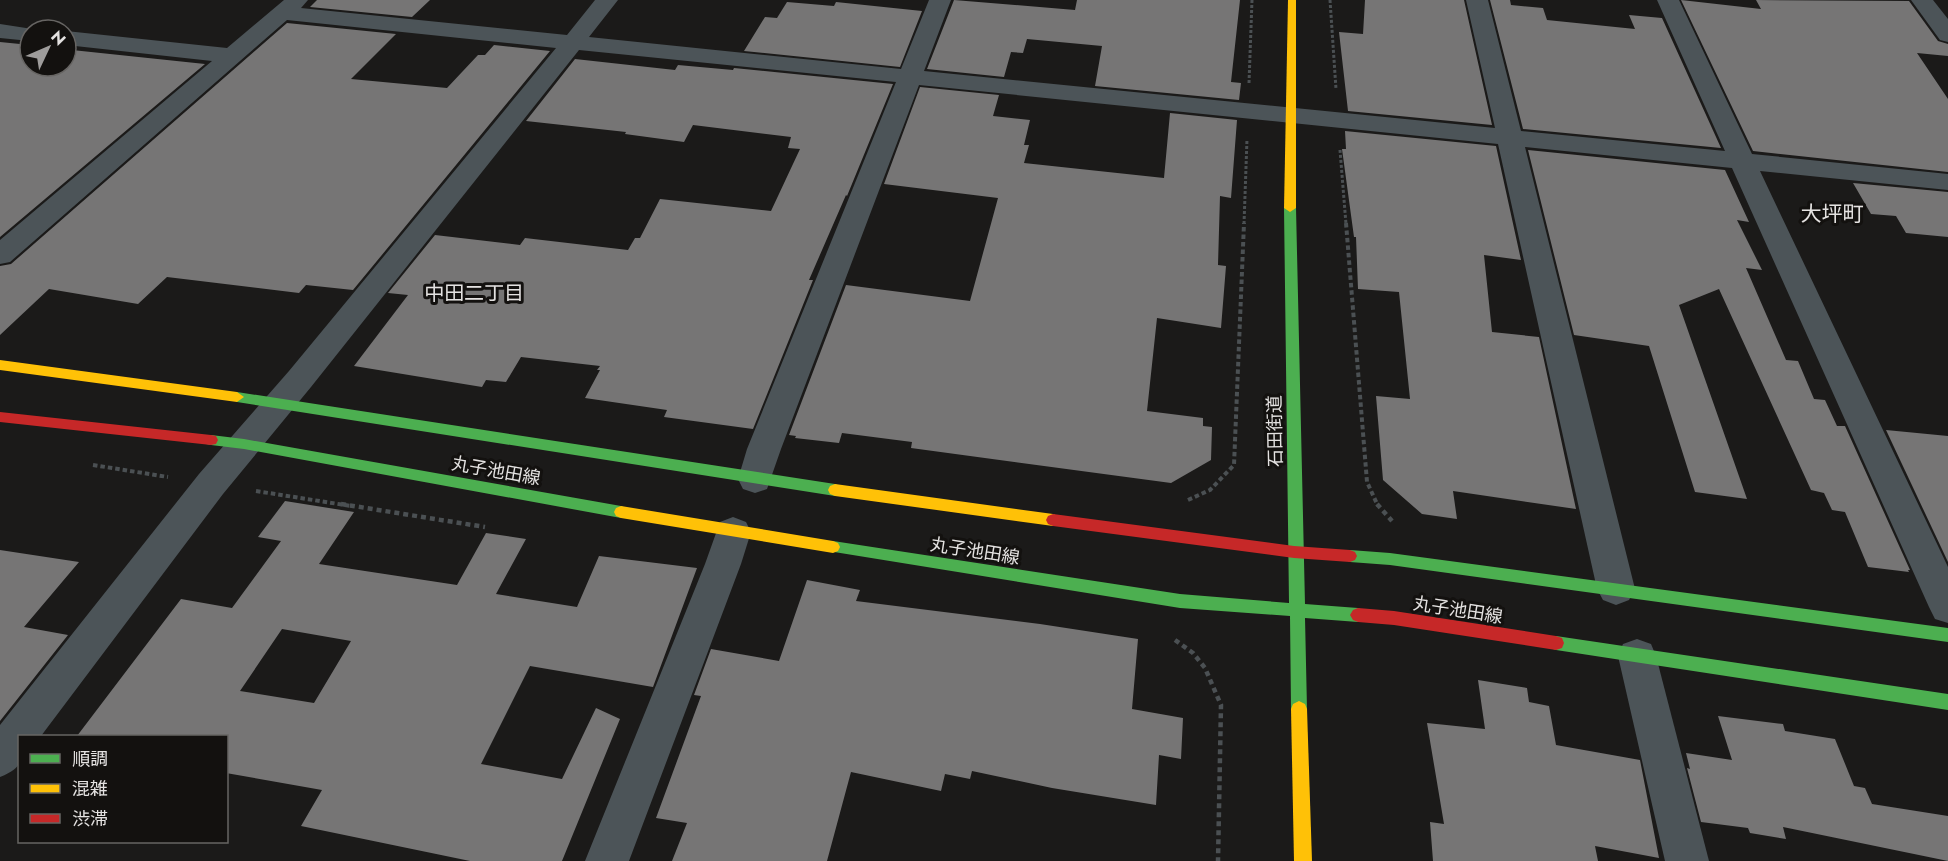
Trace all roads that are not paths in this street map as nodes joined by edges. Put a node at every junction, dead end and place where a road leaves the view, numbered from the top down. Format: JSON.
{"nodes":[{"id":1,"x":607,"y":0,"type":"edge"},
{"id":2,"x":939,"y":0,"type":"edge"},
{"id":3,"x":1292,"y":0,"type":"edge"},
{"id":4,"x":1477,"y":0,"type":"edge"},
{"id":5,"x":1668,"y":0,"type":"edge"},
{"id":6,"x":1922,"y":0,"type":"edge"},
{"id":7,"x":289,"y":7,"type":"edge"},
{"id":8,"x":0,"y":31,"type":"edge"},
{"id":9,"x":18,"y":33,"type":"edge"},
{"id":10,"x":1948,"y":35,"type":"edge"},
{"id":11,"x":78,"y":39,"type":"edge"},
{"id":12,"x":573,"y":44,"type":"junction"},
{"id":13,"x":233,"y":56,"type":"junction"},
{"id":14,"x":910,"y":77,"type":"junction"},
{"id":15,"x":1290,"y":116,"type":"junction"},
{"id":16,"x":1510,"y":138,"type":"junction"},
{"id":17,"x":1742,"y":161,"type":"junction"},
{"id":18,"x":1948,"y":182,"type":"edge"},
{"id":19,"x":0,"y":255,"type":"edge"},
{"id":20,"x":0,"y":365,"type":"edge"},
{"id":21,"x":279,"y":403,"type":"junction"},
{"id":22,"x":0,"y":417,"type":"edge"},
{"id":23,"x":243,"y":444,"type":"junction"},
{"id":24,"x":755,"y":479,"type":"junction"},
{"id":25,"x":733,"y":532,"type":"junction"},
{"id":26,"x":1294,"y":552,"type":"junction"},
{"id":27,"x":1616,"y":589,"type":"junction"},
{"id":28,"x":1948,"y":607,"type":"edge"},
{"id":29,"x":1296,"y":612,"type":"junction"},
{"id":30,"x":1948,"y":635,"type":"edge"},
{"id":31,"x":1637,"y":656,"type":"junction"},
{"id":32,"x":1948,"y":702,"type":"edge"},
{"id":33,"x":0,"y":756,"type":"edge"},
{"id":34,"x":608,"y":861,"type":"edge"},
{"id":35,"x":1303,"y":861,"type":"edge"},
{"id":36,"x":1687,"y":861,"type":"edge"}],
"edges":[{"from":1,"to":12,"type":"street"},
{"from":2,"to":14,"type":"street"},
{"from":3,"to":15,"type":"street","name":"石田街道"},
{"from":4,"to":16,"type":"street"},
{"from":5,"to":17,"type":"street"},
{"from":6,"to":10,"type":"street"},
{"from":7,"to":12,"type":"street"},
{"from":7,"to":13,"type":"street"},
{"from":8,"to":9,"type":"street"},
{"from":11,"to":13,"type":"street"},
{"from":12,"to":14,"type":"street"},
{"from":12,"to":21,"type":"street"},
{"from":13,"to":19,"type":"street"},
{"from":14,"to":15,"type":"street"},
{"from":14,"to":24,"type":"street"},
{"from":15,"to":16,"type":"street"},
{"from":15,"to":26,"type":"street","name":"石田街道"},
{"from":16,"to":17,"type":"street"},
{"from":16,"to":27,"type":"street"},
{"from":17,"to":18,"type":"street"},
{"from":17,"to":28,"type":"street"},
{"from":20,"to":21,"type":"street"},
{"from":21,"to":23,"type":"street"},
{"from":21,"to":24,"type":"street"},
{"from":22,"to":23,"type":"street","name":"丸子池田線"},
{"from":23,"to":25,"type":"street","name":"丸子池田線"},
{"from":23,"to":33,"type":"street"},
{"from":24,"to":26,"type":"street"},
{"from":25,"to":29,"type":"street","name":"丸子池田線"},
{"from":25,"to":34,"type":"street"},
{"from":26,"to":27,"type":"street"},
{"from":26,"to":29,"type":"street","name":"石田街道"},
{"from":27,"to":30,"type":"street"},
{"from":29,"to":31,"type":"street","name":"丸子池田線"},
{"from":29,"to":35,"type":"street","name":"石田街道"},
{"from":31,"to":32,"type":"street","name":"丸子池田線"},
{"from":31,"to":36,"type":"street"}]}
